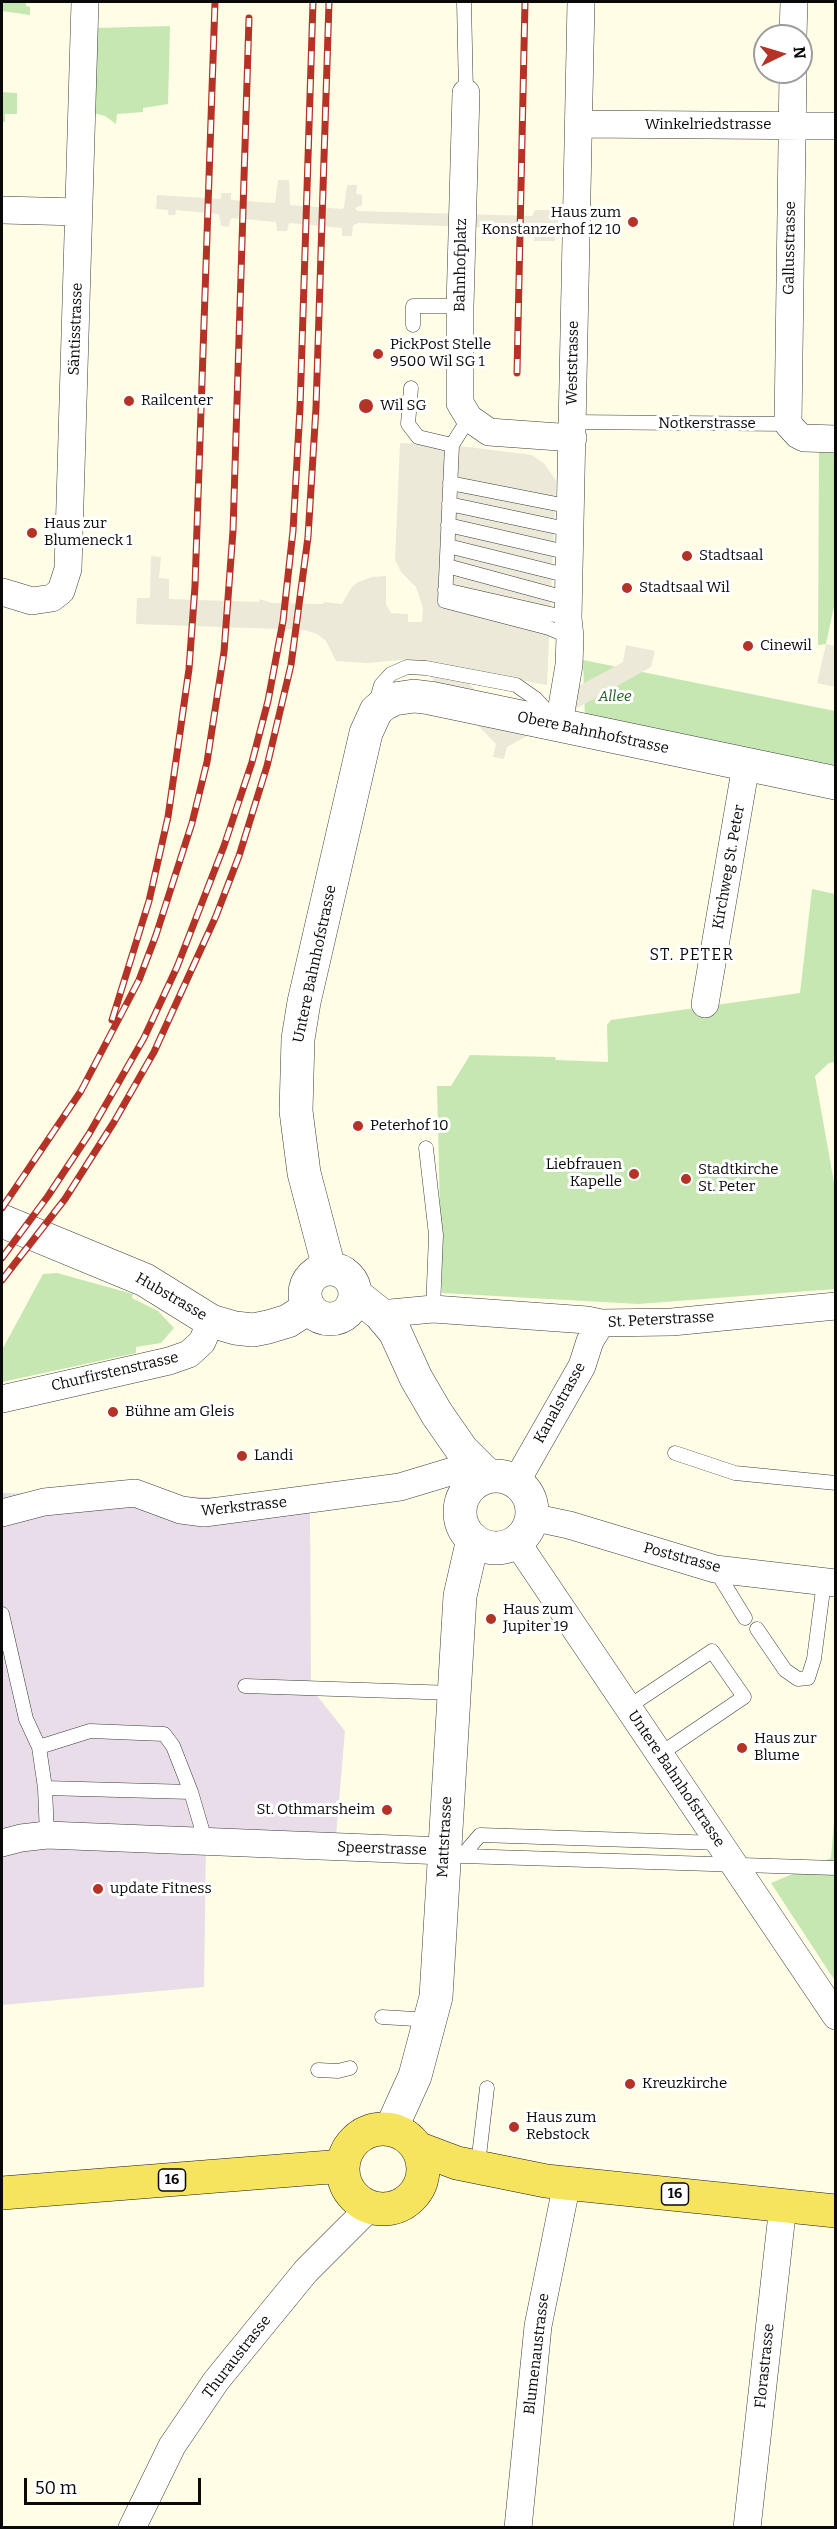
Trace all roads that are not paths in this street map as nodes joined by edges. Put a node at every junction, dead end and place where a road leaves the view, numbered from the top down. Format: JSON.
{"nodes":[{"id":1,"x":86,"y":2,"type":"edge"},
{"id":2,"x":464,"y":2,"type":"edge"},
{"id":3,"x":581,"y":2,"type":"edge"},
{"id":4,"x":794,"y":2,"type":"edge"},
{"id":5,"x":794,"y":24,"type":"edge"},
{"id":6,"x":793,"y":84,"type":"edge"},
{"id":7,"x":466,"y":93,"type":"joint"},
{"id":8,"x":580,"y":124,"type":"junction"},
{"id":9,"x":792,"y":126,"type":"junction"},
{"id":10,"x":836,"y":126,"type":"edge"},
{"id":11,"x":2,"y":210,"type":"edge"},
{"id":12,"x":79,"y":212,"type":"junction"},
{"id":13,"x":460,"y":306,"type":"junction"},
{"id":14,"x":413,"y":325,"type":"dead end"},
{"id":15,"x":411,"y":388,"type":"dead end"},
{"id":16,"x":468,"y":418,"type":"junction"},
{"id":17,"x":788,"y":424,"type":"junction"},
{"id":18,"x":573,"y":430,"type":"junction"},
{"id":19,"x":836,"y":439,"type":"edge"},
{"id":20,"x":452,"y":445,"type":"junction"},
{"id":21,"x":450,"y":483,"type":"junction"},
{"id":22,"x":449,"y":504,"type":"junction"},
{"id":23,"x":448,"y":525,"type":"junction"},
{"id":24,"x":447,"y":546,"type":"junction"},
{"id":25,"x":447,"y":566,"type":"junction"},
{"id":26,"x":570,"y":574,"type":"junction"},
{"id":27,"x":2,"y":592,"type":"edge"},
{"id":28,"x":371,"y":722,"type":"joint"},
{"id":29,"x":559,"y":724,"type":"junction"},
{"id":30,"x":746,"y":765,"type":"junction"},
{"id":31,"x":836,"y":783,"type":"edge"},
{"id":32,"x":705,"y":1004,"type":"dead end"},
{"id":33,"x":426,"y":1148,"type":"dead end"},
{"id":34,"x":2,"y":1221,"type":"edge"},
{"id":35,"x":329,"y":1268,"type":"junction"},
{"id":36,"x":836,"y":1306,"type":"edge"},
{"id":37,"x":309,"y":1308,"type":"junction"},
{"id":38,"x":360,"y":1308,"type":"junction"},
{"id":39,"x":433,"y":1309,"type":"junction"},
{"id":40,"x":211,"y":1321,"type":"junction"},
{"id":41,"x":601,"y":1323,"type":"junction"},
{"id":42,"x":2,"y":1399,"type":"edge"},
{"id":43,"x":675,"y":1452,"type":"dead end"},
{"id":44,"x":481,"y":1480,"type":"junction"},
{"id":45,"x":836,"y":1483,"type":"edge"},
{"id":46,"x":2,"y":1513,"type":"edge"},
{"id":47,"x":524,"y":1529,"type":"junction"},
{"id":48,"x":473,"y":1539,"type":"junction"},
{"id":49,"x":716,"y":1569,"type":"junction"},
{"id":50,"x":830,"y":1583,"type":"edge"},
{"id":51,"x":2,"y":1614,"type":"edge"},
{"id":52,"x":745,"y":1618,"type":"dead end"},
{"id":53,"x":757,"y":1629,"type":"dead end"},
{"id":54,"x":245,"y":1686,"type":"dead end"},
{"id":55,"x":454,"y":1692,"type":"junction"},
{"id":56,"x":628,"y":1707,"type":"junction"},
{"id":57,"x":39,"y":1747,"type":"junction"},
{"id":58,"x":660,"y":1754,"type":"junction"},
{"id":59,"x":45,"y":1788,"type":"junction"},
{"id":60,"x":191,"y":1792,"type":"junction"},
{"id":61,"x":47,"y":1835,"type":"junction"},
{"id":62,"x":2,"y":1843,"type":"edge"},
{"id":63,"x":206,"y":1843,"type":"junction"},
{"id":64,"x":720,"y":1843,"type":"junction"},
{"id":65,"x":453,"y":1853,"type":"junction"},
{"id":66,"x":735,"y":1866,"type":"junction"},
{"id":67,"x":836,"y":1868,"type":"edge"},
{"id":68,"x":836,"y":2016,"type":"edge"},
{"id":69,"x":382,"y":2017,"type":"dead end"},
{"id":70,"x":431,"y":2020,"type":"junction"},
{"id":71,"x":350,"y":2068,"type":"dead end"},
{"id":72,"x":318,"y":2070,"type":"dead end"},
{"id":73,"x":487,"y":2088,"type":"dead end"},
{"id":74,"x":391,"y":2129,"type":"junction"},
{"id":75,"x":417,"y":2148,"type":"junction"},
{"id":76,"x":479,"y":2156,"type":"dead end"},
{"id":77,"x":343,"y":2166,"type":"junction"},
{"id":78,"x":557,"y":2182,"type":"junction"},
{"id":79,"x":2,"y":2193,"type":"edge"},
{"id":80,"x":415,"y":2193,"type":"junction"},
{"id":81,"x":783,"y":2205,"type":"junction"},
{"id":82,"x":370,"y":2207,"type":"junction"},
{"id":83,"x":836,"y":2211,"type":"edge"},
{"id":84,"x":132,"y":2528,"type":"edge"},
{"id":85,"x":518,"y":2528,"type":"edge"},
{"id":86,"x":747,"y":2528,"type":"edge"}],
"edges":[{"from":1,"to":12,"type":"street","name":"Säntisstrasse"},
{"from":2,"to":7,"type":"lane","name":"Bahnhofplatz"},
{"from":3,"to":8,"type":"street","name":"Weststrasse"},
{"from":4,"to":5,"type":"street"},
{"from":6,"to":9,"type":"street","name":"Gallusstrasse"},
{"from":7,"to":13,"type":"street","name":"Bahnhofplatz"},
{"from":8,"to":9,"type":"street","name":"Winkelriedstrasse"},
{"from":8,"to":18,"type":"street","name":"Weststrasse"},
{"from":9,"to":10,"type":"street","name":"Winkelriedstrasse"},
{"from":9,"to":17,"type":"street","name":"Gallusstrasse"},
{"from":11,"to":12,"type":"street"},
{"from":12,"to":27,"type":"street","name":"Säntisstrasse"},
{"from":13,"to":14,"type":"lane"},
{"from":13,"to":16,"type":"street","name":"Bahnhofplatz"},
{"from":15,"to":20,"type":"lane"},
{"from":16,"to":18,"type":"street"},
{"from":16,"to":20,"type":"lane"},
{"from":17,"to":18,"type":"lane","name":"Notkerstrasse"},
{"from":17,"to":19,"type":"street","name":"Notkerstrasse"},
{"from":18,"to":26,"type":"street","name":"Weststrasse"},
{"from":20,"to":21,"type":"lane"},
{"from":21,"to":22,"type":"lane"},
{"from":21,"to":26,"type":"lane"},
{"from":22,"to":23,"type":"lane"},
{"from":22,"to":26,"type":"lane"},
{"from":23,"to":24,"type":"lane"},
{"from":23,"to":26,"type":"lane"},
{"from":24,"to":25,"type":"lane"},
{"from":24,"to":26,"type":"lane"},
{"from":25,"to":26,"type":"lane"},
{"from":25,"to":26,"type":"lane"},
{"from":26,"to":29,"type":"street","name":"Weststrasse"},
{"from":28,"to":29,"type":"street","name":"Obere Bahnhofstrasse"},
{"from":28,"to":35,"type":"street","name":"Untere Bahnhofstrasse"},
{"from":29,"to":30,"type":"street","name":"Obere Bahnhofstrasse"},
{"from":30,"to":31,"type":"street","name":"Obere Bahnhofstrasse"},
{"from":30,"to":32,"type":"street","name":"Kirchweg St. Peter"},
{"from":33,"to":39,"type":"lane"},
{"from":34,"to":40,"type":"street","name":"Hubstrasse"},
{"from":35,"to":37,"type":"street"},
{"from":35,"to":38,"type":"street"},
{"from":36,"to":41,"type":"street","name":"St. Peterstrasse"},
{"from":37,"to":38,"type":"street"},
{"from":37,"to":40,"type":"street","name":"Hubstrasse"},
{"from":38,"to":39,"type":"street","name":"St. Peterstrasse"},
{"from":38,"to":44,"type":"street"},
{"from":39,"to":41,"type":"street","name":"St. Peterstrasse"},
{"from":40,"to":42,"type":"street","name":"Churfirstenstrasse"},
{"from":41,"to":44,"type":"street","name":"Kanalstrasse"},
{"from":43,"to":45,"type":"lane"},
{"from":44,"to":46,"type":"street","name":"Werkstrasse"},
{"from":44,"to":47,"type":"street"},
{"from":44,"to":48,"type":"street"},
{"from":47,"to":48,"type":"street"},
{"from":47,"to":49,"type":"street","name":"Poststrasse"},
{"from":47,"to":56,"type":"street","name":"Untere Bahnhofstrasse"},
{"from":48,"to":55,"type":"street","name":"Mattstrasse"},
{"from":49,"to":50,"type":"street","name":"Poststrasse"},
{"from":49,"to":52,"type":"lane"},
{"from":50,"to":53,"type":"lane"},
{"from":51,"to":57,"type":"lane"},
{"from":54,"to":55,"type":"lane"},
{"from":55,"to":65,"type":"street","name":"Mattstrasse"},
{"from":56,"to":58,"type":"street","name":"Untere Bahnhofstrasse"},
{"from":56,"to":58,"type":"lane"},
{"from":57,"to":59,"type":"lane"},
{"from":57,"to":60,"type":"lane"},
{"from":58,"to":64,"type":"street","name":"Untere Bahnhofstrasse"},
{"from":59,"to":60,"type":"lane"},
{"from":59,"to":61,"type":"lane"},
{"from":60,"to":63,"type":"lane"},
{"from":61,"to":62,"type":"street","name":"Speerstrasse"},
{"from":61,"to":63,"type":"street","name":"Speerstrasse"},
{"from":63,"to":65,"type":"street","name":"Speerstrasse"},
{"from":64,"to":65,"type":"lane"},
{"from":64,"to":66,"type":"street","name":"Untere Bahnhofstrasse"},
{"from":65,"to":66,"type":"lane","name":"Speerstrasse"},
{"from":65,"to":70,"type":"street","name":"Mattstrasse"},
{"from":66,"to":67,"type":"lane","name":"Speerstrasse"},
{"from":66,"to":68,"type":"street","name":"Untere Bahnhofstrasse"},
{"from":69,"to":70,"type":"lane"},
{"from":70,"to":74,"type":"street","name":"Mattstrasse"},
{"from":71,"to":72,"type":"lane"},
{"from":73,"to":76,"type":"lane"},
{"from":74,"to":75,"type":"main road","number":"16"},
{"from":74,"to":77,"type":"main road"},
{"from":75,"to":78,"type":"main road","number":"16"},
{"from":75,"to":80,"type":"main road"},
{"from":77,"to":79,"type":"main road","number":"16"},
{"from":77,"to":82,"type":"main road"},
{"from":78,"to":80,"type":"main road","number":"16"},
{"from":78,"to":81,"type":"main road","number":"16"},
{"from":78,"to":85,"type":"street","name":"Blumenaustrasse"},
{"from":80,"to":82,"type":"main road","number":"16"},
{"from":81,"to":83,"type":"main road","number":"16"},
{"from":81,"to":86,"type":"street","name":"Florastrasse"},
{"from":82,"to":84,"type":"street","name":"Thuraustrasse"}]}
